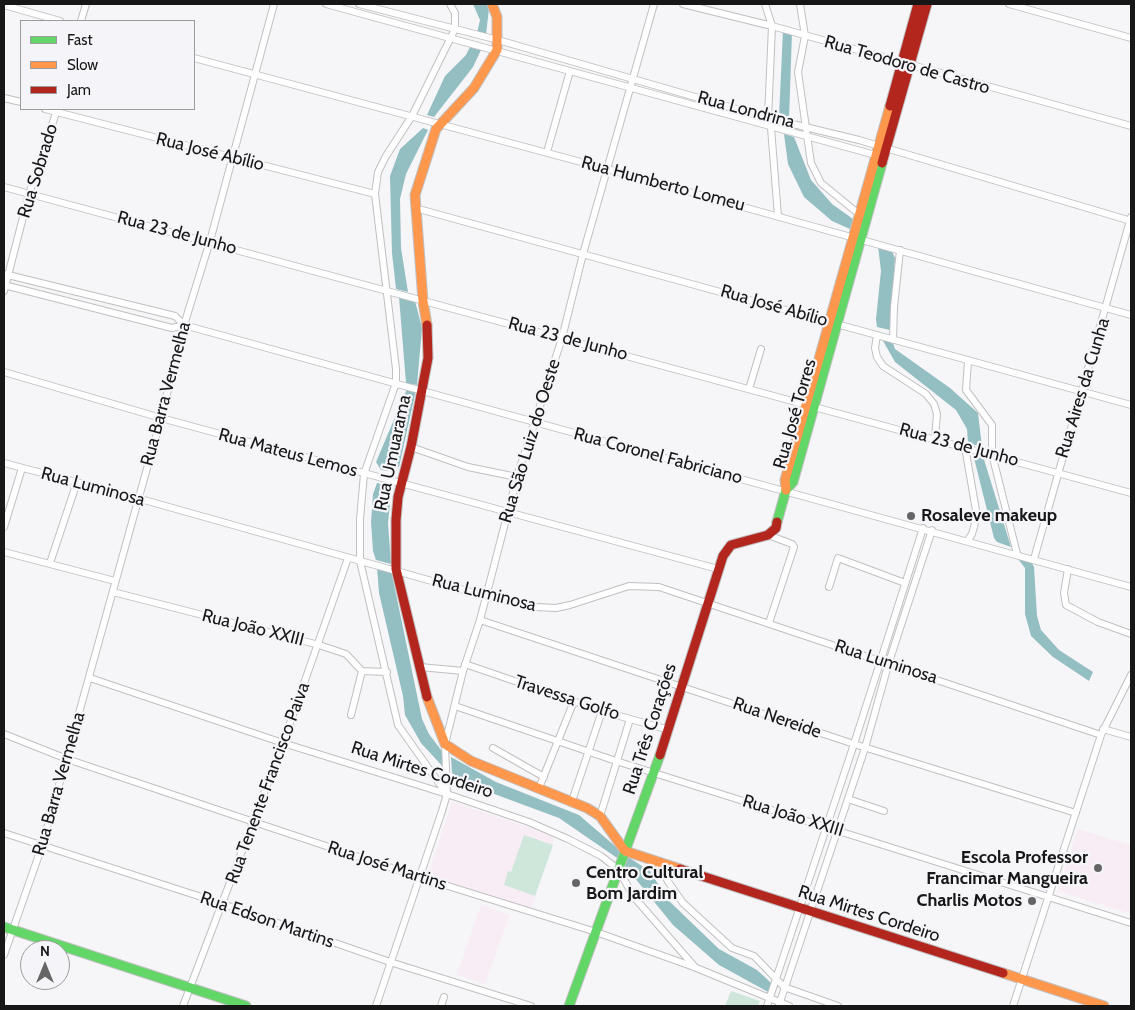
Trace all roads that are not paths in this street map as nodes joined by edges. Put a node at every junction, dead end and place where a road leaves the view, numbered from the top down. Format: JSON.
{"nodes":[{"id":1,"x":86,"y":4,"type":"edge"},
{"id":2,"x":274,"y":4,"type":"edge"},
{"id":3,"x":326,"y":4,"type":"edge"},
{"id":4,"x":359,"y":4,"type":"edge"},
{"id":5,"x":450,"y":4,"type":"edge"},
{"id":6,"x":492,"y":4,"type":"edge"},
{"id":7,"x":654,"y":4,"type":"edge"},
{"id":8,"x":683,"y":4,"type":"edge"},
{"id":9,"x":765,"y":4,"type":"edge"},
{"id":10,"x":800,"y":4,"type":"edge"},
{"id":11,"x":918,"y":4,"type":"edge"},
{"id":12,"x":927,"y":4,"type":"edge"},
{"id":13,"x":1009,"y":4,"type":"edge"},
{"id":14,"x":4,"y":5,"type":"edge"},
{"id":15,"x":405,"y":16,"type":"junction"},
{"id":16,"x":56,"y":20,"type":"edge"},
{"id":17,"x":81,"y":20,"type":"edge"},
{"id":18,"x":402,"y":24,"type":"junction"},
{"id":19,"x":772,"y":26,"type":"junction"},
{"id":20,"x":455,"y":29,"type":"junction"},
{"id":21,"x":805,"y":36,"type":"junction"},
{"id":22,"x":450,"y":37,"type":"junction"},
{"id":23,"x":1131,"y":38,"type":"edge"},
{"id":24,"x":498,"y":40,"type":"junction"},
{"id":25,"x":497,"y":50,"type":"junction"},
{"id":26,"x":195,"y":58,"type":"edge"},
{"id":27,"x":902,"y":64,"type":"junction"},
{"id":28,"x":911,"y":66,"type":"junction"},
{"id":29,"x":570,"y":70,"type":"junction"},
{"id":30,"x":256,"y":74,"type":"junction"},
{"id":31,"x":633,"y":78,"type":"junction"},
{"id":32,"x":630,"y":87,"type":"junction"},
{"id":33,"x":4,"y":98,"type":"edge"},
{"id":34,"x":20,"y":102,"type":"edge"},
{"id":35,"x":56,"y":110,"type":"edge"},
{"id":36,"x":412,"y":116,"type":"junction"},
{"id":37,"x":768,"y":118,"type":"junction"},
{"id":38,"x":441,"y":124,"type":"junction"},
{"id":39,"x":1131,"y":126,"type":"edge"},
{"id":40,"x":806,"y":127,"type":"junction"},
{"id":41,"x":772,"y":128,"type":"junction"},
{"id":42,"x":806,"y":138,"type":"junction"},
{"id":43,"x":547,"y":152,"type":"junction"},
{"id":44,"x":880,"y":152,"type":"junction"},
{"id":45,"x":232,"y":158,"type":"junction"},
{"id":46,"x":607,"y":169,"type":"junction"},
{"id":47,"x":4,"y":187,"type":"edge"},
{"id":48,"x":29,"y":194,"type":"junction"},
{"id":49,"x":375,"y":194,"type":"junction"},
{"id":50,"x":416,"y":208,"type":"junction"},
{"id":51,"x":859,"y":214,"type":"junction"},
{"id":52,"x":778,"y":216,"type":"junction"},
{"id":53,"x":1131,"y":219,"type":"edge"},
{"id":54,"x":856,"y":239,"type":"junction"},
{"id":55,"x":210,"y":241,"type":"junction"},
{"id":56,"x":900,"y":250,"type":"junction"},
{"id":57,"x":583,"y":254,"type":"junction"},
{"id":58,"x":6,"y":275,"type":"edge"},
{"id":59,"x":4,"y":287,"type":"edge"},
{"id":60,"x":387,"y":291,"type":"junction"},
{"id":61,"x":423,"y":300,"type":"junction"},
{"id":62,"x":1106,"y":309,"type":"junction"},
{"id":63,"x":1131,"y":315,"type":"edge"},
{"id":64,"x":834,"y":323,"type":"junction"},
{"id":65,"x":184,"y":325,"type":"junction"},
{"id":66,"x":876,"y":335,"type":"junction"},
{"id":67,"x":562,"y":338,"type":"junction"},
{"id":68,"x":893,"y":340,"type":"junction"},
{"id":69,"x":761,"y":349,"type":"dead end"},
{"id":70,"x":968,"y":361,"type":"junction"},
{"id":71,"x":4,"y":372,"type":"edge"},
{"id":72,"x":396,"y":383,"type":"junction"},
{"id":73,"x":749,"y":389,"type":"junction"},
{"id":74,"x":423,"y":392,"type":"junction"},
{"id":75,"x":1081,"y":392,"type":"junction"},
{"id":76,"x":810,"y":405,"type":"junction"},
{"id":77,"x":1131,"y":405,"type":"edge"},
{"id":78,"x":161,"y":418,"type":"junction"},
{"id":79,"x":535,"y":423,"type":"junction"},
{"id":80,"x":935,"y":438,"type":"junction"},
{"id":81,"x":411,"y":447,"type":"junction"},
{"id":82,"x":965,"y":447,"type":"junction"},
{"id":83,"x":992,"y":454,"type":"junction"},
{"id":84,"x":4,"y":463,"type":"edge"},
{"id":85,"x":22,"y":468,"type":"junction"},
{"id":86,"x":1058,"y":471,"type":"junction"},
{"id":87,"x":364,"y":474,"type":"junction"},
{"id":88,"x":517,"y":477,"type":"junction"},
{"id":89,"x":77,"y":482,"type":"junction"},
{"id":90,"x":401,"y":482,"type":"junction"},
{"id":91,"x":786,"y":490,"type":"junction"},
{"id":92,"x":1131,"y":493,"type":"edge"},
{"id":93,"x":138,"y":498,"type":"junction"},
{"id":94,"x":508,"y":511,"type":"junction"},
{"id":95,"x":4,"y":527,"type":"edge"},
{"id":96,"x":923,"y":528,"type":"junction"},
{"id":97,"x":932,"y":530,"type":"junction"},
{"id":98,"x":768,"y":535,"type":"junction"},
{"id":99,"x":968,"y":540,"type":"junction"},
{"id":100,"x":4,"y":552,"type":"edge"},
{"id":101,"x":1017,"y":554,"type":"junction"},
{"id":102,"x":348,"y":558,"type":"junction"},
{"id":103,"x":1034,"y":559,"type":"junction"},
{"id":104,"x":360,"y":561,"type":"junction"},
{"id":105,"x":50,"y":563,"type":"junction"},
{"id":106,"x":396,"y":569,"type":"junction"},
{"id":107,"x":718,"y":569,"type":"junction"},
{"id":108,"x":1068,"y":569,"type":"junction"},
{"id":109,"x":115,"y":582,"type":"junction"},
{"id":110,"x":905,"y":582,"type":"junction"},
{"id":111,"x":829,"y":587,"type":"dead end"},
{"id":112,"x":1131,"y":587,"type":"edge"},
{"id":113,"x":113,"y":592,"type":"junction"},
{"id":114,"x":485,"y":596,"type":"junction"},
{"id":115,"x":708,"y":603,"type":"junction"},
{"id":116,"x":480,"y":620,"type":"junction"},
{"id":117,"x":768,"y":622,"type":"junction"},
{"id":118,"x":1131,"y":634,"type":"edge"},
{"id":119,"x":319,"y":645,"type":"junction"},
{"id":120,"x":880,"y":660,"type":"junction"},
{"id":121,"x":889,"y":662,"type":"junction"},
{"id":122,"x":420,"y":667,"type":"junction"},
{"id":123,"x":464,"y":668,"type":"junction"},
{"id":124,"x":362,"y":671,"type":"junction"},
{"id":125,"x":387,"y":672,"type":"junction"},
{"id":126,"x":1131,"y":675,"type":"edge"},
{"id":127,"x":90,"y":678,"type":"junction"},
{"id":128,"x":682,"y":686,"type":"junction"},
{"id":129,"x":574,"y":701,"type":"junction"},
{"id":130,"x":455,"y":706,"type":"junction"},
{"id":131,"x":602,"y":711,"type":"junction"},
{"id":132,"x":351,"y":715,"type":"dead end"},
{"id":133,"x":630,"y":719,"type":"junction"},
{"id":134,"x":669,"y":730,"type":"junction"},
{"id":135,"x":1102,"y":732,"type":"junction"},
{"id":136,"x":4,"y":734,"type":"edge"},
{"id":137,"x":1131,"y":736,"type":"edge"},
{"id":138,"x":558,"y":741,"type":"junction"},
{"id":139,"x":284,"y":743,"type":"junction"},
{"id":140,"x":446,"y":744,"type":"junction"},
{"id":141,"x":854,"y":744,"type":"junction"},
{"id":142,"x":493,"y":748,"type":"dead end"},
{"id":143,"x":865,"y":748,"type":"junction"},
{"id":144,"x":588,"y":752,"type":"junction"},
{"id":145,"x":67,"y":759,"type":"junction"},
{"id":146,"x":616,"y":761,"type":"junction"},
{"id":147,"x":654,"y":773,"type":"junction"},
{"id":148,"x":544,"y":777,"type":"junction"},
{"id":149,"x":539,"y":788,"type":"junction"},
{"id":150,"x":447,"y":794,"type":"junction"},
{"id":151,"x":848,"y":799,"type":"junction"},
{"id":152,"x":572,"y":801,"type":"junction"},
{"id":153,"x":884,"y":811,"type":"dead end"},
{"id":154,"x":1076,"y":813,"type":"junction"},
{"id":155,"x":600,"y":816,"type":"junction"},
{"id":156,"x":254,"y":822,"type":"junction"},
{"id":157,"x":827,"y":826,"type":"junction"},
{"id":158,"x":838,"y":830,"type":"junction"},
{"id":159,"x":4,"y":833,"type":"edge"},
{"id":160,"x":42,"y":846,"type":"junction"},
{"id":161,"x":626,"y":851,"type":"junction"},
{"id":162,"x":658,"y":862,"type":"junction"},
{"id":163,"x":619,"y":870,"type":"junction"},
{"id":164,"x":419,"y":877,"type":"junction"},
{"id":165,"x":1048,"y":895,"type":"junction"},
{"id":166,"x":223,"y":904,"type":"junction"},
{"id":167,"x":805,"y":910,"type":"junction"},
{"id":168,"x":1131,"y":923,"type":"edge"},
{"id":169,"x":4,"y":927,"type":"edge"},
{"id":170,"x":14,"y":930,"type":"junction"},
{"id":171,"x":596,"y":932,"type":"junction"},
{"id":172,"x":4,"y":955,"type":"edge"},
{"id":173,"x":390,"y":962,"type":"junction"},
{"id":174,"x":694,"y":968,"type":"junction"},
{"id":175,"x":776,"y":978,"type":"junction"},
{"id":176,"x":1021,"y":980,"type":"junction"},
{"id":177,"x":784,"y":987,"type":"junction"},
{"id":178,"x":189,"y":988,"type":"junction"},
{"id":179,"x":444,"y":997,"type":"dead end"},
{"id":180,"x":768,"y":1003,"type":"edge"},
{"id":181,"x":779,"y":1004,"type":"edge"},
{"id":182,"x":183,"y":1006,"type":"edge"},
{"id":183,"x":246,"y":1006,"type":"edge"},
{"id":184,"x":376,"y":1006,"type":"edge"},
{"id":185,"x":441,"y":1006,"type":"edge"},
{"id":186,"x":531,"y":1006,"type":"edge"},
{"id":187,"x":568,"y":1006,"type":"edge"},
{"id":188,"x":789,"y":1006,"type":"edge"},
{"id":189,"x":838,"y":1006,"type":"edge"},
{"id":190,"x":1013,"y":1006,"type":"edge"},
{"id":191,"x":1104,"y":1006,"type":"edge"}],
"edges":[{"from":1,"to":17,"type":"street"},
{"from":2,"to":30,"type":"street","name":"Rua Barra Vermelha"},
{"from":3,"to":18,"type":"street","name":"Rua Londrina"},
{"from":4,"to":15,"type":"street","name":"Rua Londrina"},
{"from":5,"to":20,"type":"street"},
{"from":6,"to":24,"type":"street","name":"Rua Umuarama"},
{"from":7,"to":31,"type":"street","name":"Rua São Luiz do Oeste"},
{"from":8,"to":19,"type":"street","name":"Rua Teodoro de Castro"},
{"from":9,"to":19,"type":"street"},
{"from":10,"to":21,"type":"street"},
{"from":11,"to":27,"type":"street","name":"Rua José Torres"},
{"from":12,"to":28,"type":"street","name":"Rua José Torres"},
{"from":13,"to":23,"type":"street"},
{"from":14,"to":16,"type":"street"},
{"from":15,"to":18,"type":"street"},
{"from":15,"to":20,"type":"street","name":"Rua Londrina"},
{"from":18,"to":22,"type":"street","name":"Rua Londrina"},
{"from":19,"to":21,"type":"street","name":"Rua Teodoro de Castro"},
{"from":19,"to":37,"type":"street"},
{"from":20,"to":22,"type":"street","name":"Rua Umuarama"},
{"from":20,"to":24,"type":"street","name":"Rua Londrina"},
{"from":21,"to":27,"type":"street","name":"Rua Teodoro de Castro"},
{"from":21,"to":40,"type":"street"},
{"from":22,"to":25,"type":"street","name":"Rua Londrina"},
{"from":22,"to":36,"type":"street","name":"Rua Umuarama"},
{"from":24,"to":25,"type":"street","name":"Rua Umuarama"},
{"from":24,"to":31,"type":"street","name":"Rua Londrina"},
{"from":25,"to":29,"type":"street","name":"Rua Londrina"},
{"from":25,"to":38,"type":"street","name":"Rua Umuarama"},
{"from":26,"to":30,"type":"street","name":"Rua Humberto Lomeu"},
{"from":27,"to":28,"type":"street","name":"Rua Teodoro de Castro"},
{"from":27,"to":44,"type":"street","name":"Rua José Torres"},
{"from":28,"to":39,"type":"street","name":"Rua Teodoro de Castro"},
{"from":28,"to":44,"type":"street","name":"Rua José Torres"},
{"from":29,"to":32,"type":"street","name":"Rua Londrina"},
{"from":29,"to":43,"type":"street"},
{"from":30,"to":36,"type":"street","name":"Rua Humberto Lomeu"},
{"from":30,"to":45,"type":"street","name":"Rua Barra Vermelha"},
{"from":31,"to":32,"type":"street","name":"Rua São Luiz do Oeste"},
{"from":31,"to":37,"type":"street","name":"Rua Londrina"},
{"from":32,"to":41,"type":"street","name":"Rua Londrina"},
{"from":32,"to":46,"type":"street","name":"Rua São Luiz do Oeste"},
{"from":33,"to":34,"type":"street"},
{"from":35,"to":45,"type":"street","name":"Rua José Abílio"},
{"from":35,"to":48,"type":"street","name":"Rua Sobrado"},
{"from":36,"to":38,"type":"street","name":"Rua Humberto Lomeu"},
{"from":36,"to":49,"type":"street","name":"Rua Umuarama"},
{"from":37,"to":40,"type":"street","name":"Rua Londrina"},
{"from":37,"to":41,"type":"street"},
{"from":38,"to":43,"type":"street","name":"Rua Humberto Lomeu"},
{"from":38,"to":50,"type":"street","name":"Rua Umuarama"},
{"from":40,"to":42,"type":"street"},
{"from":40,"to":44,"type":"street","name":"Rua Londrina"},
{"from":41,"to":42,"type":"street","name":"Rua Londrina"},
{"from":41,"to":52,"type":"street"},
{"from":42,"to":44,"type":"street","name":"Rua Londrina"},
{"from":42,"to":51,"type":"street"},
{"from":43,"to":46,"type":"street","name":"Rua Humberto Lomeu"},
{"from":44,"to":51,"type":"street","name":"Rua José Torres"},
{"from":44,"to":53,"type":"street","name":"Rua Londrina"},
{"from":44,"to":54,"type":"street","name":"Rua José Torres"},
{"from":45,"to":49,"type":"street","name":"Rua José Abílio"},
{"from":45,"to":55,"type":"street","name":"Rua Barra Vermelha"},
{"from":46,"to":52,"type":"street","name":"Rua Humberto Lomeu"},
{"from":46,"to":57,"type":"street","name":"Rua São Luiz do Oeste"},
{"from":47,"to":48,"type":"street","name":"Rua 23 de Junho"},
{"from":48,"to":55,"type":"street","name":"Rua 23 de Junho"},
{"from":48,"to":58,"type":"street","name":"Rua Sobrado"},
{"from":49,"to":60,"type":"street","name":"Rua Umuarama"},
{"from":50,"to":57,"type":"street","name":"Rua José Abílio"},
{"from":50,"to":61,"type":"street","name":"Rua Umuarama"},
{"from":51,"to":54,"type":"street","name":"Rua José Torres"},
{"from":52,"to":54,"type":"street","name":"Rua Humberto Lomeu"},
{"from":53,"to":62,"type":"street","name":"Rua Aires da Cunha"},
{"from":54,"to":56,"type":"street","name":"Rua Humberto Lomeu"},
{"from":54,"to":64,"type":"street","name":"Rua José Torres"},
{"from":55,"to":60,"type":"street","name":"Rua 23 de Junho"},
{"from":55,"to":65,"type":"street","name":"Rua Barra Vermelha"},
{"from":56,"to":62,"type":"street","name":"Rua Humberto Lomeu"},
{"from":56,"to":68,"type":"street"},
{"from":57,"to":64,"type":"street","name":"Rua José Abílio"},
{"from":57,"to":67,"type":"street","name":"Rua São Luiz do Oeste"},
{"from":58,"to":59,"type":"street","name":"Rua Sobrado"},
{"from":58,"to":65,"type":"street","name":"Rua Coronel Fabriciano"},
{"from":59,"to":65,"type":"street","name":"Rua Coronel Fabriciano"},
{"from":60,"to":61,"type":"street","name":"Rua 23 de Junho"},
{"from":60,"to":72,"type":"street","name":"Rua Umuarama"},
{"from":61,"to":67,"type":"street","name":"Rua 23 de Junho"},
{"from":61,"to":74,"type":"street","name":"Rua Umuarama"},
{"from":62,"to":63,"type":"street","name":"Rua Humberto Lomeu"},
{"from":62,"to":75,"type":"street","name":"Rua Aires da Cunha"},
{"from":64,"to":66,"type":"street","name":"Rua José Abílio"},
{"from":64,"to":76,"type":"street","name":"Rua José Torres"},
{"from":65,"to":72,"type":"street","name":"Rua Coronel Fabriciano"},
{"from":65,"to":78,"type":"street","name":"Rua Barra Vermelha"},
{"from":66,"to":68,"type":"street","name":"Rua José Abílio"},
{"from":66,"to":80,"type":"street"},
{"from":67,"to":73,"type":"street","name":"Rua 23 de Junho"},
{"from":67,"to":79,"type":"street","name":"Rua São Luiz do Oeste"},
{"from":68,"to":70,"type":"street","name":"Rua José Abílio"},
{"from":69,"to":73,"type":"street"},
{"from":70,"to":75,"type":"street","name":"Rua José Abílio"},
{"from":70,"to":83,"type":"street"},
{"from":71,"to":78,"type":"street","name":"Rua Mateus Lemos"},
{"from":72,"to":74,"type":"street","name":"Rua Coronel Fabriciano"},
{"from":72,"to":87,"type":"street","name":"Rua Umuarama"},
{"from":73,"to":76,"type":"street","name":"Rua 23 de Junho"},
{"from":74,"to":79,"type":"street","name":"Rua Coronel Fabriciano"},
{"from":74,"to":81,"type":"street","name":"Rua Umuarama"},
{"from":75,"to":77,"type":"street","name":"Rua José Abílio"},
{"from":75,"to":86,"type":"street","name":"Rua Aires da Cunha"},
{"from":76,"to":80,"type":"street","name":"Rua 23 de Junho"},
{"from":76,"to":91,"type":"street","name":"Rua José Torres"},
{"from":78,"to":87,"type":"street","name":"Rua Mateus Lemos"},
{"from":78,"to":93,"type":"street","name":"Rua Barra Vermelha"},
{"from":79,"to":88,"type":"street","name":"Rua São Luiz do Oeste"},
{"from":79,"to":91,"type":"street","name":"Rua Coronel Fabriciano"},
{"from":80,"to":82,"type":"street","name":"Rua 23 de Junho"},
{"from":81,"to":88,"type":"street"},
{"from":81,"to":90,"type":"street","name":"Rua Umuarama"},
{"from":82,"to":83,"type":"street","name":"Rua 23 de Junho"},
{"from":82,"to":99,"type":"street"},
{"from":83,"to":86,"type":"street","name":"Rua 23 de Junho"},
{"from":83,"to":101,"type":"street"},
{"from":84,"to":85,"type":"street","name":"Rua Luminosa"},
{"from":85,"to":89,"type":"street","name":"Rua Luminosa"},
{"from":85,"to":95,"type":"street"},
{"from":86,"to":92,"type":"street","name":"Rua 23 de Junho"},
{"from":86,"to":103,"type":"street","name":"Rua Aires da Cunha"},
{"from":87,"to":90,"type":"street","name":"Rua Mateus Lemos"},
{"from":87,"to":104,"type":"street","name":"Rua Umuarama"},
{"from":88,"to":94,"type":"street","name":"Rua São Luiz do Oeste"},
{"from":89,"to":93,"type":"street","name":"Rua Luminosa"},
{"from":89,"to":105,"type":"street"},
{"from":90,"to":94,"type":"street","name":"Rua Mateus Lemos"},
{"from":90,"to":106,"type":"street","name":"Rua Umuarama"},
{"from":91,"to":96,"type":"street","name":"Rua Coronel Fabriciano"},
{"from":91,"to":98,"type":"street"},
{"from":93,"to":102,"type":"street","name":"Rua Luminosa"},
{"from":93,"to":109,"type":"street","name":"Rua Barra Vermelha"},
{"from":94,"to":107,"type":"street","name":"Rua Mateus Lemos"},
{"from":94,"to":114,"type":"street","name":"Rua São Luiz do Oeste"},
{"from":96,"to":97,"type":"street","name":"Rua Coronel Fabriciano"},
{"from":96,"to":110,"type":"street"},
{"from":97,"to":99,"type":"street","name":"Rua Coronel Fabriciano"},
{"from":97,"to":121,"type":"street"},
{"from":98,"to":107,"type":"street","name":"Rua Três Corações"},
{"from":98,"to":117,"type":"street"},
{"from":99,"to":101,"type":"street","name":"Rua Coronel Fabriciano"},
{"from":100,"to":105,"type":"street"},
{"from":101,"to":103,"type":"street","name":"Rua Coronel Fabriciano"},
{"from":102,"to":104,"type":"street","name":"Rua Luminosa"},
{"from":102,"to":119,"type":"street","name":"Rua Tenente Francisco Paiva"},
{"from":103,"to":108,"type":"street","name":"Rua Coronel Fabriciano"},
{"from":104,"to":106,"type":"street","name":"Rua Luminosa"},
{"from":104,"to":125,"type":"street","name":"Rua Umuarama"},
{"from":105,"to":109,"type":"street"},
{"from":106,"to":114,"type":"street","name":"Rua Luminosa"},
{"from":106,"to":122,"type":"street","name":"Rua Umuarama"},
{"from":107,"to":115,"type":"street","name":"Rua Três Corações"},
{"from":108,"to":112,"type":"street","name":"Rua Coronel Fabriciano"},
{"from":108,"to":118,"type":"street"},
{"from":109,"to":113,"type":"street","name":"Rua Barra Vermelha"},
{"from":110,"to":111,"type":"street"},
{"from":110,"to":120,"type":"street"},
{"from":113,"to":119,"type":"street","name":"Rua João XXIII"},
{"from":113,"to":127,"type":"street","name":"Rua Barra Vermelha"},
{"from":114,"to":115,"type":"street","name":"Rua Luminosa"},
{"from":114,"to":116,"type":"street","name":"Rua São Luiz do Oeste"},
{"from":115,"to":117,"type":"street","name":"Rua Luminosa"},
{"from":115,"to":128,"type":"street","name":"Rua Três Corações"},
{"from":116,"to":123,"type":"street","name":"Rua São Luiz do Oeste"},
{"from":116,"to":128,"type":"street","name":"Rua Nereide"},
{"from":117,"to":120,"type":"street","name":"Rua Luminosa"},
{"from":119,"to":124,"type":"street","name":"Rua João XXIII"},
{"from":119,"to":139,"type":"street","name":"Rua Tenente Francisco Paiva"},
{"from":120,"to":121,"type":"street","name":"Rua Luminosa"},
{"from":120,"to":141,"type":"street"},
{"from":121,"to":135,"type":"street","name":"Rua Luminosa"},
{"from":121,"to":143,"type":"street"},
{"from":122,"to":123,"type":"street","name":"Travessa Golfo"},
{"from":122,"to":140,"type":"street","name":"Rua Umuarama"},
{"from":123,"to":129,"type":"street","name":"Travessa Golfo"},
{"from":123,"to":130,"type":"street","name":"Rua São Luiz do Oeste"},
{"from":124,"to":125,"type":"street"},
{"from":124,"to":132,"type":"street"},
{"from":125,"to":150,"type":"street","name":"Rua Umuarama"},
{"from":126,"to":135,"type":"street"},
{"from":127,"to":139,"type":"street","name":"Rua Mirtes Cordeiro"},
{"from":127,"to":145,"type":"street","name":"Rua Barra Vermelha"},
{"from":128,"to":134,"type":"street","name":"Rua Três Corações"},
{"from":128,"to":141,"type":"street","name":"Rua Nereide"},
{"from":129,"to":131,"type":"street","name":"Travessa Golfo"},
{"from":129,"to":138,"type":"street"},
{"from":130,"to":138,"type":"street","name":"Rua João XXIII"},
{"from":130,"to":140,"type":"street","name":"Rua São Luiz do Oeste"},
{"from":131,"to":133,"type":"street","name":"Travessa Golfo"},
{"from":131,"to":144,"type":"street"},
{"from":133,"to":134,"type":"street","name":"Travessa Golfo"},
{"from":133,"to":146,"type":"street"},
{"from":134,"to":147,"type":"street","name":"Rua Três Corações"},
{"from":135,"to":137,"type":"street","name":"Rua Luminosa"},
{"from":135,"to":154,"type":"street"},
{"from":136,"to":145,"type":"street","name":"Rua José Martins"},
{"from":138,"to":144,"type":"street","name":"Rua João XXIII"},
{"from":138,"to":148,"type":"street"},
{"from":139,"to":150,"type":"street","name":"Rua Mirtes Cordeiro"},
{"from":139,"to":156,"type":"street","name":"Rua Tenente Francisco Paiva"},
{"from":140,"to":149,"type":"street","name":"Rua Umuarama"},
{"from":140,"to":150,"type":"street","name":"Rua São Luiz do Oeste"},
{"from":141,"to":143,"type":"street","name":"Rua Nereide"},
{"from":141,"to":157,"type":"street"},
{"from":142,"to":148,"type":"street"},
{"from":143,"to":151,"type":"street"},
{"from":143,"to":154,"type":"street","name":"Rua Nereide"},
{"from":144,"to":146,"type":"street","name":"Rua João XXIII"},
{"from":144,"to":152,"type":"street"},
{"from":145,"to":156,"type":"street","name":"Rua José Martins"},
{"from":145,"to":160,"type":"street","name":"Rua Barra Vermelha"},
{"from":146,"to":147,"type":"street","name":"Rua João XXIII"},
{"from":146,"to":155,"type":"street"},
{"from":147,"to":157,"type":"street","name":"Rua João XXIII"},
{"from":147,"to":161,"type":"street","name":"Rua Três Corações"},
{"from":148,"to":149,"type":"street"},
{"from":149,"to":152,"type":"street","name":"Rua Umuarama"},
{"from":150,"to":163,"type":"street","name":"Rua Mirtes Cordeiro"},
{"from":150,"to":164,"type":"street","name":"Rua São Luiz do Oeste"},
{"from":151,"to":153,"type":"street"},
{"from":151,"to":158,"type":"street"},
{"from":152,"to":155,"type":"street","name":"Rua Umuarama"},
{"from":154,"to":165,"type":"street"},
{"from":155,"to":161,"type":"street","name":"Rua Umuarama"},
{"from":156,"to":164,"type":"street","name":"Rua José Martins"},
{"from":156,"to":166,"type":"street","name":"Rua Tenente Francisco Paiva"},
{"from":157,"to":158,"type":"street","name":"Rua João XXIII"},
{"from":157,"to":167,"type":"street"},
{"from":158,"to":165,"type":"street","name":"Rua João XXIII"},
{"from":158,"to":167,"type":"street"},
{"from":159,"to":160,"type":"street","name":"Rua Edson Martins"},
{"from":160,"to":166,"type":"street","name":"Rua Edson Martins"},
{"from":160,"to":170,"type":"street","name":"Rua Barra Vermelha"},
{"from":161,"to":162,"type":"street","name":"Rua Mirtes Cordeiro"},
{"from":161,"to":163,"type":"street","name":"Rua Três Corações"},
{"from":162,"to":167,"type":"street","name":"Rua Mirtes Cordeiro"},
{"from":162,"to":175,"type":"street"},
{"from":163,"to":171,"type":"street","name":"Rua Três Corações"},
{"from":163,"to":174,"type":"street","name":"Rua Mirtes Cordeiro"},
{"from":164,"to":171,"type":"street","name":"Rua José Martins"},
{"from":164,"to":173,"type":"street","name":"Rua São Luiz do Oeste"},
{"from":165,"to":168,"type":"street","name":"Rua João XXIII"},
{"from":165,"to":176,"type":"street"},
{"from":166,"to":173,"type":"street","name":"Rua Edson Martins"},
{"from":166,"to":178,"type":"street","name":"Rua Tenente Francisco Paiva"},
{"from":167,"to":175,"type":"street"},
{"from":167,"to":176,"type":"street","name":"Rua Mirtes Cordeiro"},
{"from":167,"to":177,"type":"street"},
{"from":169,"to":170,"type":"street"},
{"from":170,"to":172,"type":"street","name":"Rua Barra Vermelha"},
{"from":170,"to":178,"type":"street"},
{"from":171,"to":174,"type":"street","name":"Rua José Martins"},
{"from":171,"to":187,"type":"street","name":"Rua Três Corações"},
{"from":173,"to":184,"type":"street","name":"Rua São Luiz do Oeste"},
{"from":173,"to":186,"type":"street","name":"Rua Edson Martins"},
{"from":174,"to":180,"type":"street","name":"Rua José Martins"},
{"from":175,"to":177,"type":"street"},
{"from":175,"to":180,"type":"street"},
{"from":176,"to":190,"type":"street"},
{"from":176,"to":191,"type":"street","name":"Rua Mirtes Cordeiro"},
{"from":177,"to":181,"type":"street"},
{"from":177,"to":189,"type":"street"},
{"from":178,"to":182,"type":"street","name":"Rua Tenente Francisco Paiva"},
{"from":178,"to":183,"type":"street"},
{"from":179,"to":185,"type":"street"},
{"from":180,"to":181,"type":"street","name":"Rua José Martins"},
{"from":181,"to":188,"type":"street","name":"Rua José Martins"}]}
